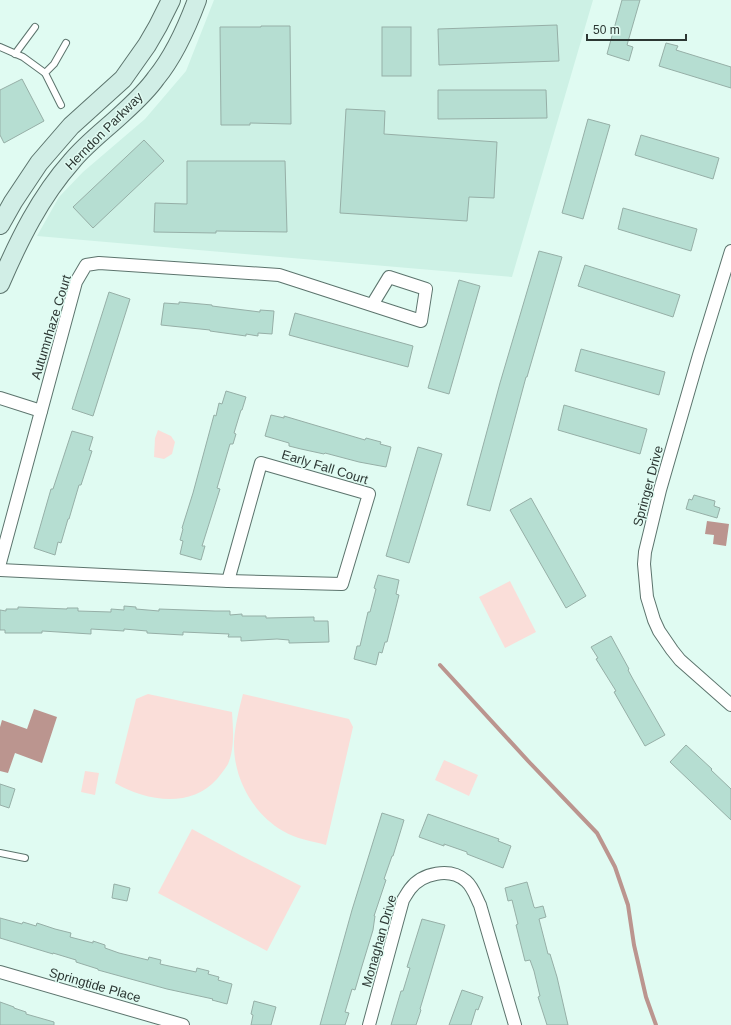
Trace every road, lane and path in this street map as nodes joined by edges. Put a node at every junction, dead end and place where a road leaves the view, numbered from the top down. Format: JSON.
{"nodes":[{"id":1,"x":171,"y":0,"type":"edge"},
{"id":2,"x":197,"y":0,"type":"edge"},
{"id":3,"x":35,"y":27,"type":"dead end"},
{"id":4,"x":66,"y":43,"type":"dead end"},
{"id":5,"x":0,"y":48,"type":"edge"},
{"id":6,"x":15,"y":54,"type":"junction"},
{"id":7,"x":45,"y":73,"type":"junction"},
{"id":8,"x":61,"y":105,"type":"dead end"},
{"id":9,"x":0,"y":225,"type":"edge"},
{"id":10,"x":731,"y":251,"type":"edge"},
{"id":11,"x":0,"y":284,"type":"edge"},
{"id":12,"x":372,"y":305,"type":"junction"},
{"id":13,"x":0,"y":398,"type":"edge"},
{"id":14,"x":41,"y":411,"type":"junction"},
{"id":15,"x":0,"y":563,"type":"edge"},
{"id":16,"x":0,"y":570,"type":"edge"},
{"id":17,"x":228,"y":581,"type":"junction"},
{"id":18,"x":731,"y":705,"type":"edge"},
{"id":19,"x":0,"y":853,"type":"edge"},
{"id":20,"x":25,"y":858,"type":"dead end"},
{"id":21,"x":0,"y":972,"type":"edge"},
{"id":22,"x":183,"y":1025,"type":"edge"},
{"id":23,"x":369,"y":1025,"type":"edge"},
{"id":24,"x":515,"y":1025,"type":"edge"}],
"edges":[{"from":1,"to":9,"type":"main road","name":"Herndon Parkway"},
{"from":2,"to":11,"type":"main road","name":"Herndon Parkway"},
{"from":3,"to":6,"type":"lane"},
{"from":4,"to":7,"type":"lane"},
{"from":5,"to":6,"type":"lane"},
{"from":6,"to":7,"type":"lane"},
{"from":7,"to":8,"type":"lane"},
{"from":10,"to":18,"type":"street","name":"Springer Drive"},
{"from":12,"to":12,"type":"street","name":"Autumnhaze Court"},
{"from":12,"to":14,"type":"street","name":"Autumnhaze Court"},
{"from":13,"to":14,"type":"street"},
{"from":14,"to":15,"type":"street","name":"Autumnhaze Court"},
{"from":16,"to":17,"type":"street","name":"Early Fall Court"},
{"from":17,"to":17,"type":"street","name":"Early Fall Court"},
{"from":19,"to":20,"type":"lane"},
{"from":21,"to":22,"type":"street","name":"Springtide Place"},
{"from":23,"to":24,"type":"street","name":"Monaghan Drive"}]}
